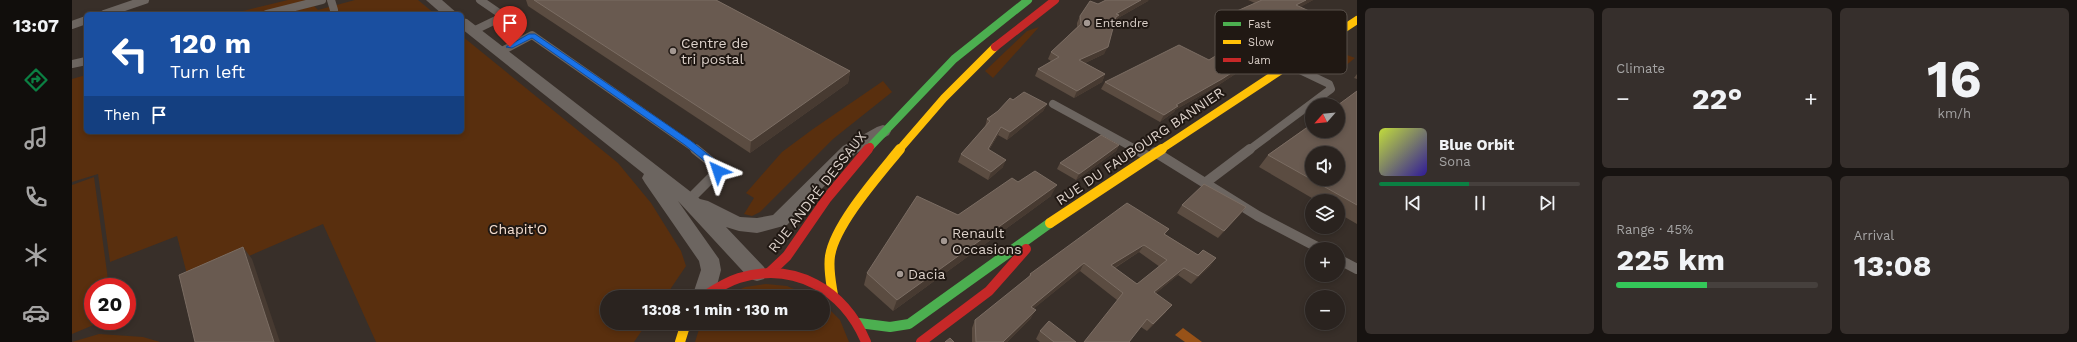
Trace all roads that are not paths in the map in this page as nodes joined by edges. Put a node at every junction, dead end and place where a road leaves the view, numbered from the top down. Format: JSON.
{"nodes":[{"id":1,"x":145,"y":0,"type":"edge"},
{"id":2,"x":322,"y":0,"type":"edge"},
{"id":3,"x":332,"y":0,"type":"edge"},
{"id":4,"x":433,"y":0,"type":"edge"},
{"id":5,"x":480,"y":0,"type":"edge"},
{"id":6,"x":1028,"y":0,"type":"edge"},
{"id":7,"x":1055,"y":0,"type":"edge"},
{"id":8,"x":334,"y":10,"type":"dead end"},
{"id":9,"x":110,"y":12,"type":"edge"},
{"id":10,"x":276,"y":12,"type":"edge"},
{"id":11,"x":448,"y":12,"type":"edge"},
{"id":12,"x":1357,"y":20,"type":"edge"},
{"id":13,"x":84,"y":21,"type":"edge"},
{"id":14,"x":72,"y":25,"type":"edge"},
{"id":15,"x":1347,"y":26,"type":"edge"},
{"id":16,"x":468,"y":27,"type":"edge"},
{"id":17,"x":500,"y":52,"type":"junction"},
{"id":18,"x":84,"y":61,"type":"edge"},
{"id":19,"x":72,"y":64,"type":"edge"},
{"id":20,"x":1272,"y":74,"type":"edge"},
{"id":21,"x":1308,"y":74,"type":"edge"},
{"id":22,"x":1053,"y":104,"type":"dead end"},
{"id":23,"x":882,"y":131,"type":"junction"},
{"id":24,"x":1152,"y":155,"type":"junction"},
{"id":25,"x":640,"y":162,"type":"junction"},
{"id":26,"x":1205,"y":183,"type":"junction"},
{"id":27,"x":690,"y":200,"type":"junction"},
{"id":28,"x":1040,"y":230,"type":"junction"},
{"id":29,"x":1308,"y":242,"type":"edge"},
{"id":30,"x":1345,"y":262,"type":"edge"},
{"id":31,"x":1357,"y":269,"type":"edge"},
{"id":32,"x":763,"y":273,"type":"junction"},
{"id":33,"x":705,"y":290,"type":"edge"},
{"id":34,"x":714,"y":290,"type":"edge"},
{"id":35,"x":833,"y":295,"type":"junction"},
{"id":36,"x":859,"y":323,"type":"junction"},
{"id":37,"x":684,"y":330,"type":"edge"},
{"id":38,"x":680,"y":342,"type":"edge"},
{"id":39,"x":866,"y":342,"type":"edge"},
{"id":40,"x":921,"y":342,"type":"edge"}],
"edges":[{"from":1,"to":9,"type":"lane"},
{"from":2,"to":10,"type":"lane"},
{"from":3,"to":8,"type":"lane"},
{"from":4,"to":11,"type":"street"},
{"from":5,"to":16,"type":"lane"},
{"from":6,"to":23,"type":"main road","name":"RUE ANDRÉ DESSAUX"},
{"from":7,"to":35,"type":"main road"},
{"from":12,"to":15,"type":"main road","name":"RUE DU FAUBOURG BANNIER"},
{"from":13,"to":14,"type":"lane"},
{"from":16,"to":17,"type":"street"},
{"from":17,"to":25,"type":"street"},
{"from":17,"to":27,"type":"lane"},
{"from":18,"to":19,"type":"lane"},
{"from":20,"to":24,"type":"main road","name":"RUE DU FAUBOURG BANNIER"},
{"from":21,"to":26,"type":"lane"},
{"from":22,"to":24,"type":"lane"},
{"from":23,"to":27,"type":"street"},
{"from":23,"to":32,"type":"main road","name":"RUE ANDRÉ DESSAUX"},
{"from":24,"to":26,"type":"lane"},
{"from":24,"to":28,"type":"main road","name":"RUE DU FAUBOURG BANNIER"},
{"from":25,"to":27,"type":"street"},
{"from":25,"to":33,"type":"street"},
{"from":26,"to":29,"type":"lane"},
{"from":27,"to":32,"type":"street"},
{"from":28,"to":36,"type":"main road","name":"RUE DU FAUBOURG BANNIER"},
{"from":28,"to":40,"type":"main road","name":"RUE DU FAUBOURG BANNIER"},
{"from":30,"to":31,"type":"lane"},
{"from":32,"to":34,"type":"main road"},
{"from":32,"to":35,"type":"main road"},
{"from":35,"to":36,"type":"main road"},
{"from":36,"to":39,"type":"main road"},
{"from":37,"to":38,"type":"main road"}]}
